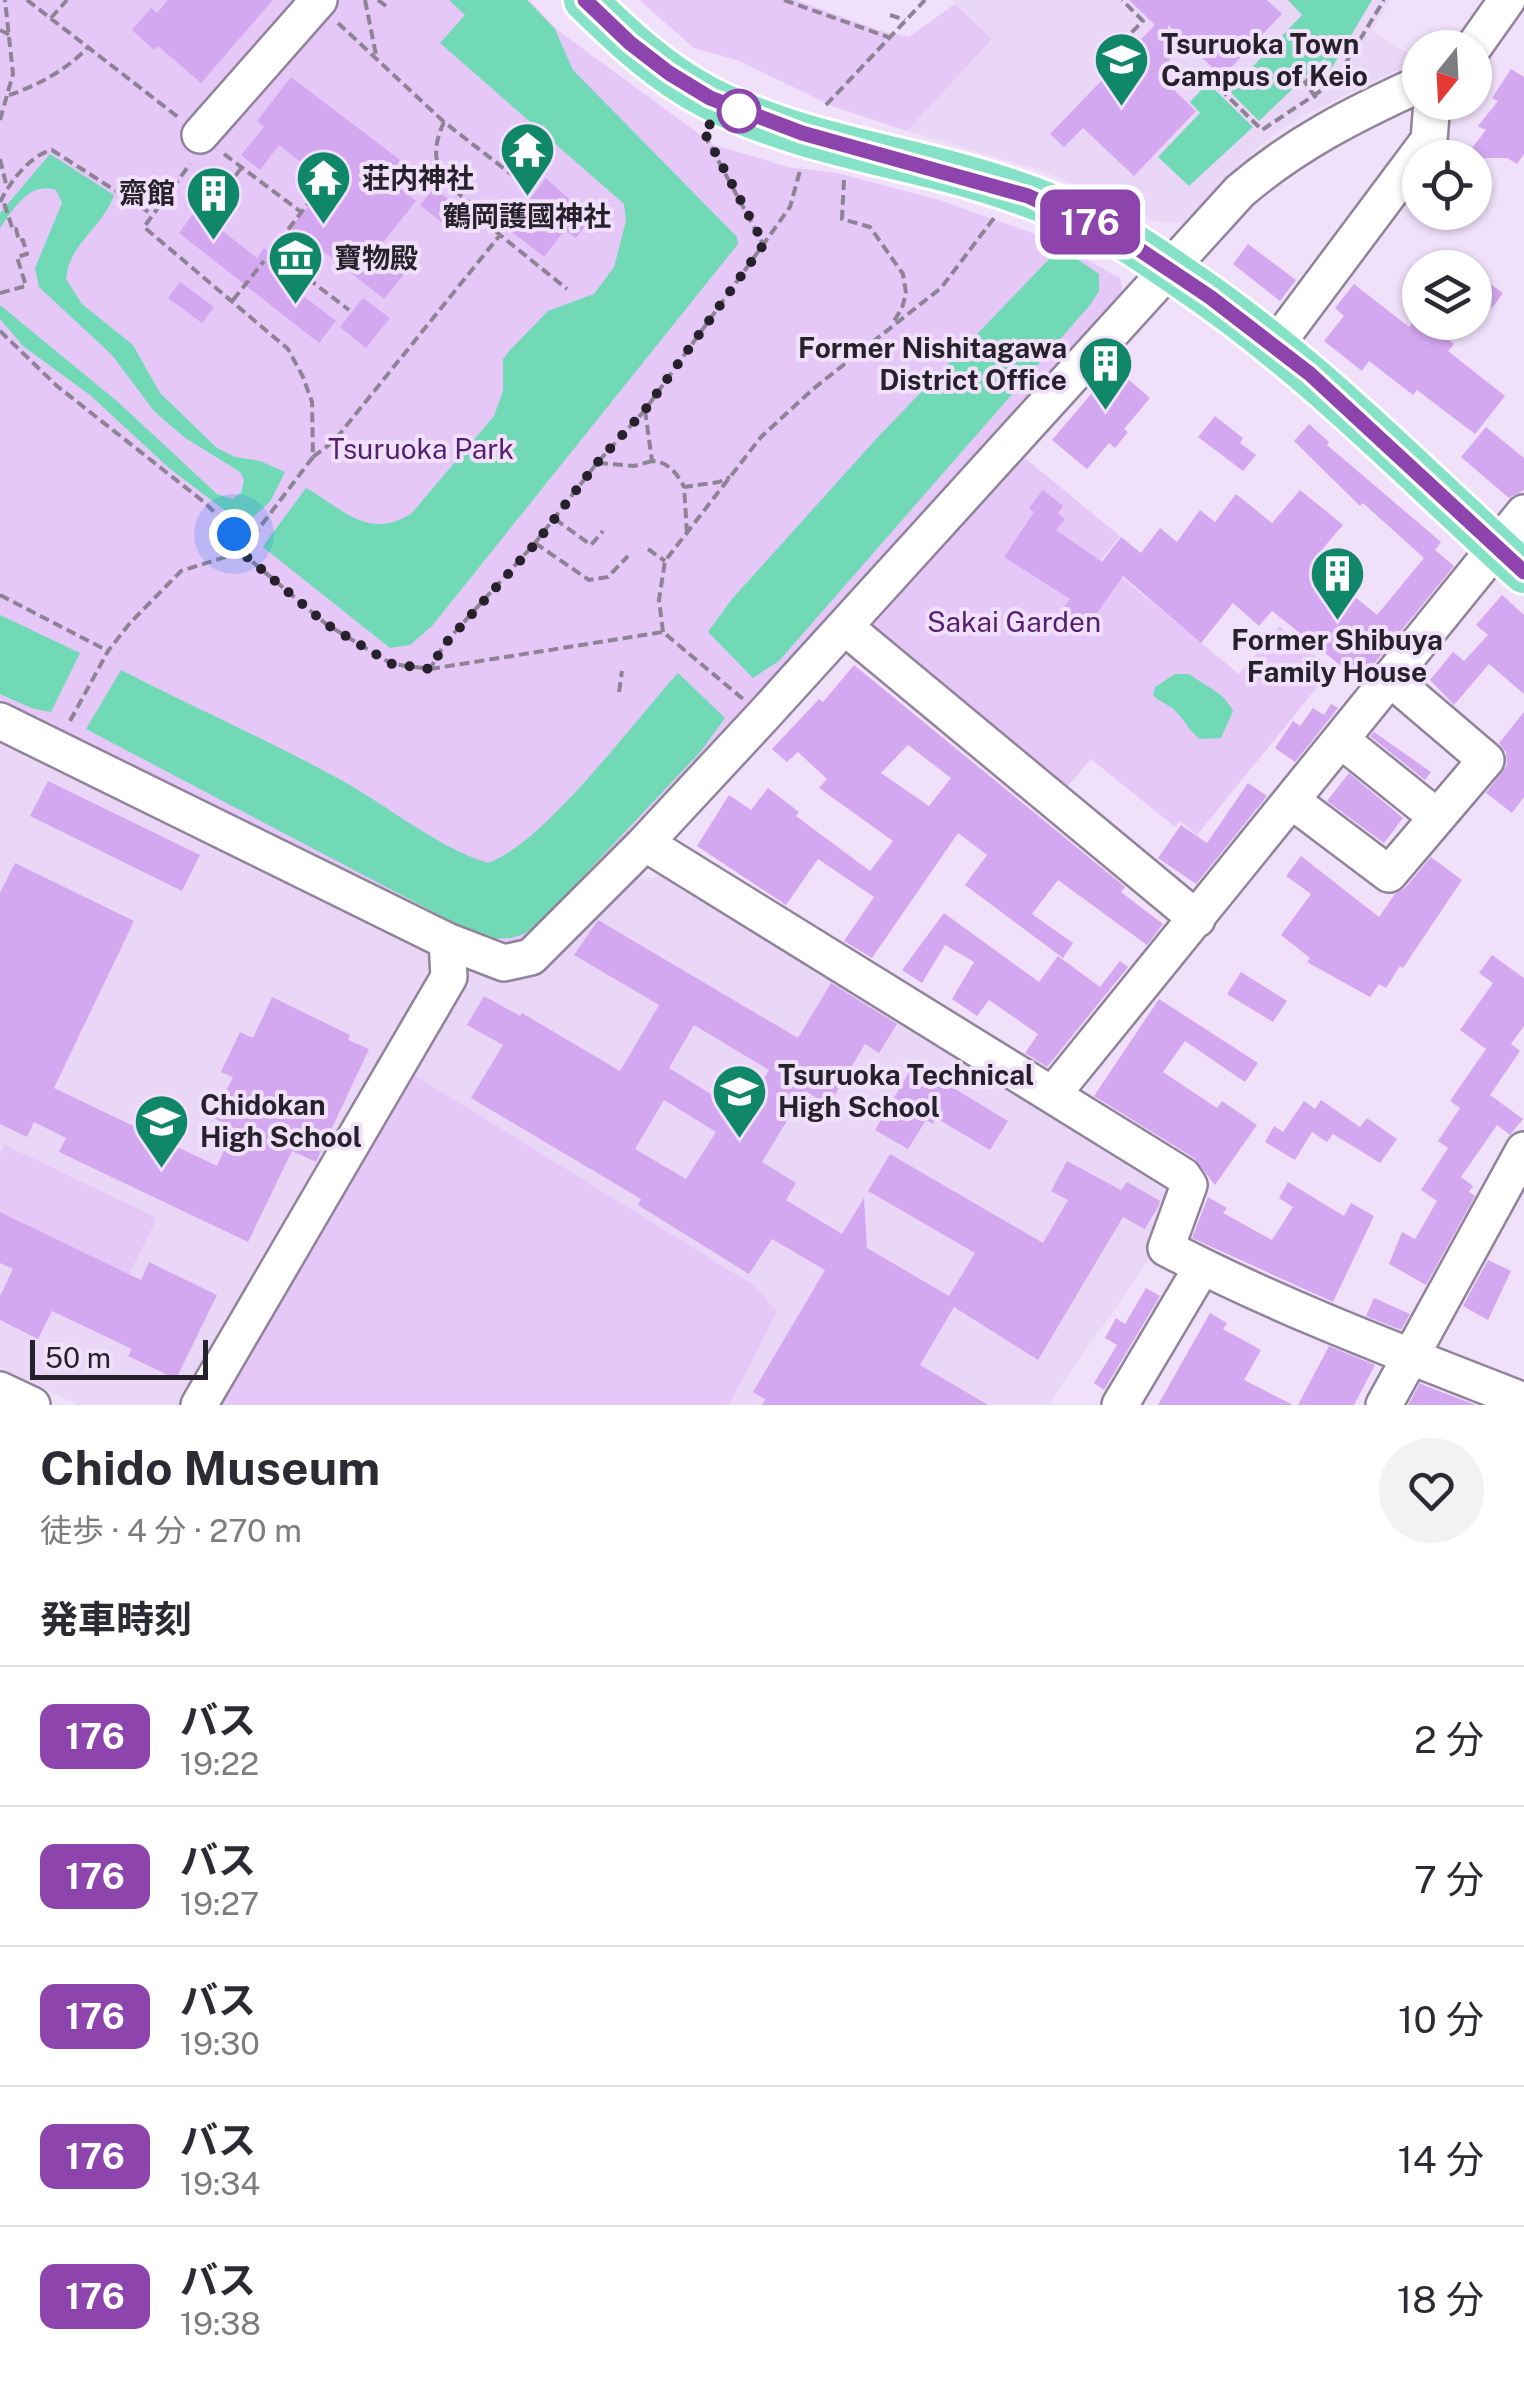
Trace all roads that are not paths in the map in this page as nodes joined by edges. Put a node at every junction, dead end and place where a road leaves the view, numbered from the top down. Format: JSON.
{"nodes":[{"id":1,"x":585,"y":0,"type":"edge"},
{"id":2,"x":1507,"y":0,"type":"edge"},
{"id":3,"x":318,"y":2,"type":"edge"},
{"id":4,"x":1485,"y":30,"type":"edge"},
{"id":5,"x":1402,"y":92,"type":"edge"},
{"id":6,"x":1431,"y":120,"type":"edge"},
{"id":7,"x":198,"y":139,"type":"road end"},
{"id":8,"x":1169,"y":269,"type":"junction"},
{"id":9,"x":1275,"y":346,"type":"junction"},
{"id":10,"x":1524,"y":514,"type":"edge"},
{"id":11,"x":1510,"y":560,"type":"edge"},
{"id":12,"x":846,"y":627,"type":"junction"},
{"id":13,"x":1391,"y":679,"type":"junction"},
{"id":14,"x":0,"y":721,"type":"edge"},
{"id":15,"x":1342,"y":740,"type":"junction"},
{"id":16,"x":1292,"y":801,"type":"junction"},
{"id":17,"x":1437,"y":818,"type":"junction"},
{"id":18,"x":645,"y":842,"type":"junction"},
{"id":19,"x":1197,"y":918,"type":"junction"},
{"id":20,"x":447,"y":941,"type":"junction"},
{"id":21,"x":1052,"y":1094,"type":"junction"},
{"id":22,"x":1524,"y":1150,"type":"edge"},
{"id":23,"x":1202,"y":1267,"type":"junction"},
{"id":24,"x":1411,"y":1356,"type":"junction"},
{"id":25,"x":0,"y":1390,"type":"edge"},
{"id":26,"x":1524,"y":1401,"type":"edge"},
{"id":27,"x":32,"y":1405,"type":"edge"},
{"id":28,"x":199,"y":1405,"type":"edge"},
{"id":29,"x":1120,"y":1405,"type":"edge"},
{"id":30,"x":1384,"y":1405,"type":"edge"}],
"edges":[{"from":1,"to":8,"type":"main road"},
{"from":2,"to":4,"type":"street"},
{"from":3,"to":7,"type":"street"},
{"from":5,"to":8,"type":"street"},
{"from":6,"to":9,"type":"street"},
{"from":8,"to":9,"type":"main road"},
{"from":8,"to":12,"type":"street"},
{"from":9,"to":11,"type":"main road"},
{"from":10,"to":11,"type":"street"},
{"from":11,"to":13,"type":"street"},
{"from":12,"to":18,"type":"street"},
{"from":12,"to":19,"type":"street"},
{"from":13,"to":15,"type":"street"},
{"from":13,"to":17,"type":"street"},
{"from":14,"to":20,"type":"street"},
{"from":15,"to":16,"type":"street"},
{"from":15,"to":17,"type":"street"},
{"from":16,"to":17,"type":"street"},
{"from":16,"to":19,"type":"street"},
{"from":18,"to":20,"type":"street"},
{"from":18,"to":21,"type":"street"},
{"from":19,"to":21,"type":"street"},
{"from":20,"to":28,"type":"street"},
{"from":21,"to":23,"type":"street"},
{"from":22,"to":24,"type":"street"},
{"from":23,"to":24,"type":"street"},
{"from":23,"to":29,"type":"street"},
{"from":24,"to":26,"type":"street"},
{"from":24,"to":30,"type":"street"},
{"from":25,"to":27,"type":"street"}]}
